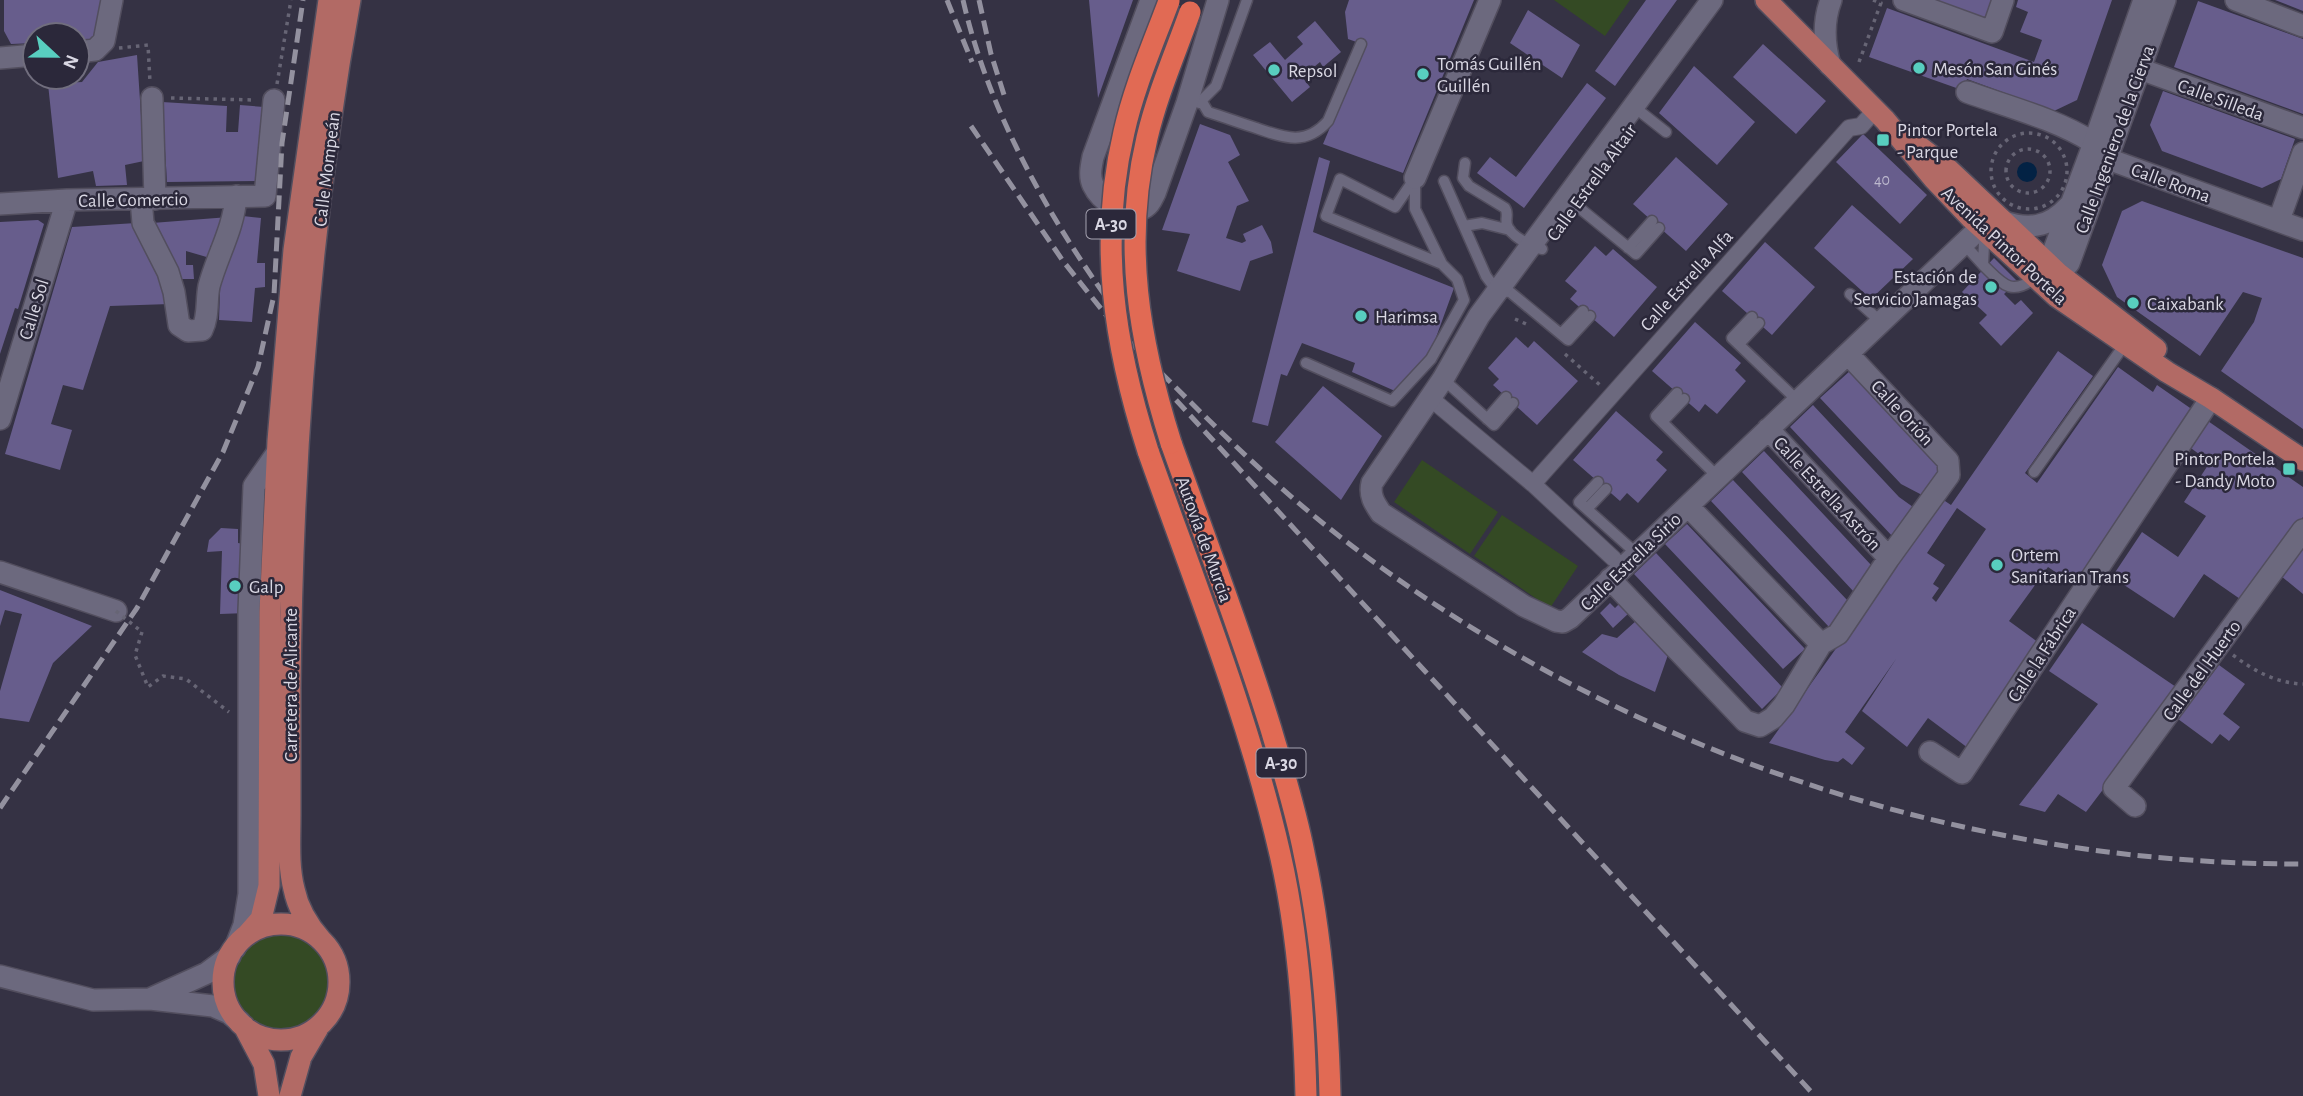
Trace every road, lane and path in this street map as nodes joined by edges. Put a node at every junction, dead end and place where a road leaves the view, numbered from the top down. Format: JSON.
{"nodes":[{"id":1,"x":112,"y":0,"type":"edge"},
{"id":2,"x":291,"y":0,"type":"edge"},
{"id":3,"x":329,"y":0,"type":"edge"},
{"id":4,"x":350,"y":0,"type":"edge"},
{"id":5,"x":1163,"y":0,"type":"edge"},
{"id":6,"x":1218,"y":0,"type":"edge"},
{"id":7,"x":1247,"y":0,"type":"edge"},
{"id":8,"x":1490,"y":0,"type":"edge"},
{"id":9,"x":1712,"y":0,"type":"edge"},
{"id":10,"x":1725,"y":0,"type":"edge"},
{"id":11,"x":1766,"y":0,"type":"edge"},
{"id":12,"x":1830,"y":0,"type":"edge"},
{"id":13,"x":1873,"y":0,"type":"edge"},
{"id":14,"x":1904,"y":0,"type":"edge"},
{"id":15,"x":2003,"y":0,"type":"edge"},
{"id":16,"x":2144,"y":0,"type":"edge"},
{"id":17,"x":2165,"y":0,"type":"edge"},
{"id":18,"x":2236,"y":0,"type":"edge"},
{"id":19,"x":1192,"y":6,"type":"edge"},
{"id":20,"x":1787,"y":14,"type":"edge"},
{"id":21,"x":2303,"y":26,"type":"edge"},
{"id":22,"x":1361,"y":44,"type":"dead end"},
{"id":23,"x":91,"y":48,"type":"edge"},
{"id":24,"x":91,"y":51,"type":"edge"},
{"id":25,"x":21,"y":56,"type":"edge"},
{"id":26,"x":0,"y":58,"type":"edge"},
{"id":27,"x":1859,"y":62,"type":"dead end"},
{"id":28,"x":1830,"y":65,"type":"junction"},
{"id":29,"x":2140,"y":69,"type":"junction"},
{"id":30,"x":1967,"y":92,"type":"dead end"},
{"id":31,"x":152,"y":98,"type":"junction"},
{"id":32,"x":274,"y":100,"type":"junction"},
{"id":33,"x":1194,"y":102,"type":"junction"},
{"id":34,"x":1637,"y":110,"type":"junction"},
{"id":35,"x":1880,"y":115,"type":"junction"},
{"id":36,"x":2303,"y":128,"type":"edge"},
{"id":37,"x":1666,"y":132,"type":"dead end"},
{"id":38,"x":2101,"y":151,"type":"junction"},
{"id":39,"x":2303,"y":153,"type":"edge"},
{"id":40,"x":1465,"y":163,"type":"dead end"},
{"id":41,"x":1415,"y":178,"type":"junction"},
{"id":42,"x":1444,"y":181,"type":"dead end"},
{"id":43,"x":2041,"y":189,"type":"junction"},
{"id":44,"x":236,"y":197,"type":"junction"},
{"id":45,"x":148,"y":199,"type":"junction"},
{"id":46,"x":67,"y":200,"type":"junction"},
{"id":47,"x":1571,"y":201,"type":"junction"},
{"id":48,"x":2062,"y":202,"type":"junction"},
{"id":49,"x":0,"y":204,"type":"edge"},
{"id":50,"x":2278,"y":220,"type":"junction"},
{"id":51,"x":1656,"y":224,"type":"dead end"},
{"id":52,"x":1986,"y":225,"type":"junction"},
{"id":53,"x":1464,"y":226,"type":"junction"},
{"id":54,"x":1510,"y":230,"type":"junction"},
{"id":55,"x":2303,"y":230,"type":"edge"},
{"id":56,"x":1964,"y":244,"type":"junction"},
{"id":57,"x":1536,"y":248,"type":"junction"},
{"id":58,"x":1441,"y":264,"type":"junction"},
{"id":59,"x":1983,"y":265,"type":"junction"},
{"id":60,"x":2049,"y":274,"type":"junction"},
{"id":61,"x":1504,"y":292,"type":"junction"},
{"id":62,"x":1850,"y":294,"type":"dead end"},
{"id":63,"x":1586,"y":314,"type":"dead end"},
{"id":64,"x":1877,"y":318,"type":"junction"},
{"id":65,"x":1755,"y":320,"type":"dead end"},
{"id":66,"x":296,"y":337,"type":"junction"},
{"id":67,"x":2122,"y":341,"type":"junction"},
{"id":68,"x":1848,"y":354,"type":"junction"},
{"id":69,"x":1306,"y":363,"type":"dead end"},
{"id":70,"x":1449,"y":370,"type":"junction"},
{"id":71,"x":3,"y":396,"type":"edge"},
{"id":72,"x":1680,"y":396,"type":"dead end"},
{"id":73,"x":1429,"y":397,"type":"junction"},
{"id":74,"x":1793,"y":397,"type":"junction"},
{"id":75,"x":2211,"y":398,"type":"junction"},
{"id":76,"x":1510,"y":400,"type":"dead end"},
{"id":77,"x":0,"y":419,"type":"edge"},
{"id":78,"x":1768,"y":429,"type":"junction"},
{"id":79,"x":2303,"y":460,"type":"edge"},
{"id":80,"x":2034,"y":472,"type":"dead end"},
{"id":81,"x":1713,"y":473,"type":"junction"},
{"id":82,"x":1533,"y":484,"type":"junction"},
{"id":83,"x":1602,"y":486,"type":"dead end"},
{"id":84,"x":1688,"y":506,"type":"junction"},
{"id":85,"x":2303,"y":530,"type":"edge"},
{"id":86,"x":1889,"y":558,"type":"junction"},
{"id":87,"x":1622,"y":559,"type":"junction"},
{"id":88,"x":0,"y":572,"type":"edge"},
{"id":89,"x":116,"y":611,"type":"joint"},
{"id":90,"x":1545,"y":616,"type":"joint"},
{"id":91,"x":1821,"y":644,"type":"junction"},
{"id":92,"x":2220,"y":646,"type":"junction"},
{"id":93,"x":2303,"y":684,"type":"edge"},
{"id":94,"x":232,"y":719,"type":"dead end"},
{"id":95,"x":1930,"y":752,"type":"dead end"},
{"id":96,"x":2135,"y":806,"type":"dead end"},
{"id":97,"x":321,"y":940,"type":"junction"},
{"id":98,"x":237,"y":946,"type":"junction"},
{"id":99,"x":0,"y":976,"type":"edge"},
{"id":100,"x":150,"y":999,"type":"junction"},
{"id":101,"x":325,"y":1020,"type":"junction"},
{"id":102,"x":242,"y":1024,"type":"junction"},
{"id":103,"x":270,"y":1096,"type":"edge"},
{"id":104,"x":290,"y":1096,"type":"edge"},
{"id":105,"x":1306,"y":1096,"type":"edge"},
{"id":106,"x":1331,"y":1096,"type":"edge"}],
"edges":[{"from":1,"to":23,"type":"street"},
{"from":2,"to":32,"type":"path"},
{"from":3,"to":66,"type":"main road","name":"Calle Mompeán"},
{"from":4,"to":66,"type":"main road","name":"Calle Mompeán"},
{"from":5,"to":33,"type":"street"},
{"from":5,"to":105,"type":"highway","name":"Autovía de Murcia","number":"A-30","bridge":true},
{"from":6,"to":33,"type":"street"},
{"from":7,"to":33,"type":"lane"},
{"from":8,"to":41,"type":"street"},
{"from":9,"to":34,"type":"street","name":"Calle Estrella Altair"},
{"from":10,"to":34,"type":"street","name":"Calle Estrella Altair"},
{"from":11,"to":20,"type":"main road","name":"Avenida Pintor Portela"},
{"from":12,"to":20,"type":"street"},
{"from":12,"to":28,"type":"street"},
{"from":13,"to":27,"type":"path"},
{"from":14,"to":15,"type":"street"},
{"from":16,"to":38,"type":"street"},
{"from":17,"to":29,"type":"street","name":"Calle Ingeniero de la Cierva"},
{"from":18,"to":21,"type":"street"},
{"from":19,"to":106,"type":"highway","name":"Autovía de Murcia","number":"A-30","bridge":true},
{"from":20,"to":28,"type":"main road","name":"Avenida Pintor Portela"},
{"from":22,"to":33,"type":"lane"},
{"from":24,"to":31,"type":"path"},
{"from":25,"to":26,"type":"street"},
{"from":28,"to":35,"type":"main road","name":"Avenida Pintor Portela"},
{"from":29,"to":36,"type":"street","name":"Calle Silleda"},
{"from":29,"to":38,"type":"street","name":"Calle Ingeniero de la Cierva"},
{"from":30,"to":38,"type":"street","name":"Calle Roma"},
{"from":31,"to":32,"type":"path"},
{"from":31,"to":45,"type":"street"},
{"from":32,"to":44,"type":"street","name":"Calle Comercio"},
{"from":34,"to":37,"type":"lane"},
{"from":34,"to":47,"type":"street","name":"Calle Estrella Altair"},
{"from":35,"to":52,"type":"main road","name":"Avenida Pintor Portela"},
{"from":35,"to":52,"type":"main road","name":"Avenida Pintor Portela"},
{"from":35,"to":82,"type":"street","name":"Calle Estrella Alfa"},
{"from":38,"to":48,"type":"street"},
{"from":38,"to":50,"type":"street","name":"Calle Roma"},
{"from":38,"to":60,"type":"street","name":"Calle Ingeniero de la Cierva"},
{"from":39,"to":50,"type":"street"},
{"from":40,"to":54,"type":"lane"},
{"from":41,"to":58,"type":"lane"},
{"from":41,"to":58,"type":"lane"},
{"from":42,"to":53,"type":"lane"},
{"from":43,"to":43,"type":"path"},
{"from":43,"to":48,"type":"path"},
{"from":44,"to":45,"type":"street","name":"Calle Comercio"},
{"from":44,"to":45,"type":"street"},
{"from":45,"to":46,"type":"street","name":"Calle Comercio"},
{"from":46,"to":49,"type":"street","name":"Calle Comercio"},
{"from":46,"to":71,"type":"street","name":"Calle Sol"},
{"from":47,"to":51,"type":"lane"},
{"from":47,"to":57,"type":"street","name":"Calle Estrella Altair"},
{"from":48,"to":48,"type":"path"},
{"from":48,"to":52,"type":"street"},
{"from":48,"to":60,"type":"street"},
{"from":50,"to":55,"type":"street","name":"Calle Roma"},
{"from":52,"to":56,"type":"street","name":"Calle Estrella Sirio"},
{"from":52,"to":59,"type":"lane"},
{"from":52,"to":60,"type":"main road"},
{"from":52,"to":64,"type":"street","name":"Calle Estrella Sirio"},
{"from":53,"to":54,"type":"lane"},
{"from":53,"to":61,"type":"lane"},
{"from":54,"to":57,"type":"lane"},
{"from":56,"to":59,"type":"lane"},
{"from":56,"to":64,"type":"street","name":"Calle Estrella Sirio"},
{"from":57,"to":61,"type":"street","name":"Calle Estrella Altair"},
{"from":58,"to":69,"type":"lane"},
{"from":59,"to":60,"type":"lane"},
{"from":60,"to":67,"type":"main road","name":"Avenida Pintor Portela"},
{"from":60,"to":75,"type":"main road","name":"Avenida Pintor Portela"},
{"from":61,"to":63,"type":"lane"},
{"from":61,"to":70,"type":"street","name":"Calle Estrella Altair"},
{"from":62,"to":64,"type":"lane"},
{"from":64,"to":68,"type":"street","name":"Calle Estrella Sirio"},
{"from":64,"to":74,"type":"street","name":"Calle Estrella Sirio"},
{"from":65,"to":74,"type":"lane"},
{"from":66,"to":97,"type":"main road","name":"Carretera de Alicante"},
{"from":66,"to":98,"type":"main road","name":"Carretera de Alicante"},
{"from":67,"to":75,"type":"main road","name":"Avenida Pintor Portela"},
{"from":67,"to":80,"type":"lane"},
{"from":68,"to":74,"type":"street","name":"Calle Estrella Sirio"},
{"from":68,"to":86,"type":"street","name":"Calle Orión"},
{"from":70,"to":73,"type":"street","name":"Calle Estrella Altair"},
{"from":70,"to":76,"type":"lane"},
{"from":71,"to":77,"type":"street","name":"Calle Sol"},
{"from":72,"to":81,"type":"lane"},
{"from":73,"to":82,"type":"street"},
{"from":73,"to":90,"type":"street","name":"Calle Estrella Altair"},
{"from":74,"to":78,"type":"street","name":"Calle Estrella Sirio"},
{"from":74,"to":81,"type":"street","name":"Calle Estrella Sirio"},
{"from":75,"to":79,"type":"main road","name":"Avenida Pintor Portela"},
{"from":75,"to":95,"type":"street","name":"Calle la Fábrica"},
{"from":78,"to":81,"type":"street","name":"Calle Estrella Sirio"},
{"from":78,"to":86,"type":"street","name":"Calle Estrella Astrón"},
{"from":81,"to":84,"type":"street","name":"Calle Estrella Sirio"},
{"from":81,"to":87,"type":"street","name":"Calle Estrella Sirio"},
{"from":82,"to":87,"type":"street"},
{"from":83,"to":87,"type":"lane"},
{"from":84,"to":87,"type":"street","name":"Calle Estrella Sirio"},
{"from":84,"to":91,"type":"street"},
{"from":85,"to":92,"type":"street","name":"Calle del Huerto"},
{"from":86,"to":91,"type":"street"},
{"from":87,"to":90,"type":"street","name":"Calle Estrella Sirio"},
{"from":87,"to":91,"type":"street"},
{"from":88,"to":89,"type":"street"},
{"from":89,"to":94,"type":"path","bridge":true},
{"from":92,"to":93,"type":"path"},
{"from":92,"to":96,"type":"street","name":"Calle del Huerto"},
{"from":97,"to":98,"type":"main road"},
{"from":97,"to":101,"type":"main road"},
{"from":98,"to":100,"type":"street"},
{"from":98,"to":102,"type":"main road"},
{"from":99,"to":100,"type":"street"},
{"from":100,"to":102,"type":"street"},
{"from":101,"to":102,"type":"main road"},
{"from":101,"to":104,"type":"main road"},
{"from":102,"to":103,"type":"main road"}]}
